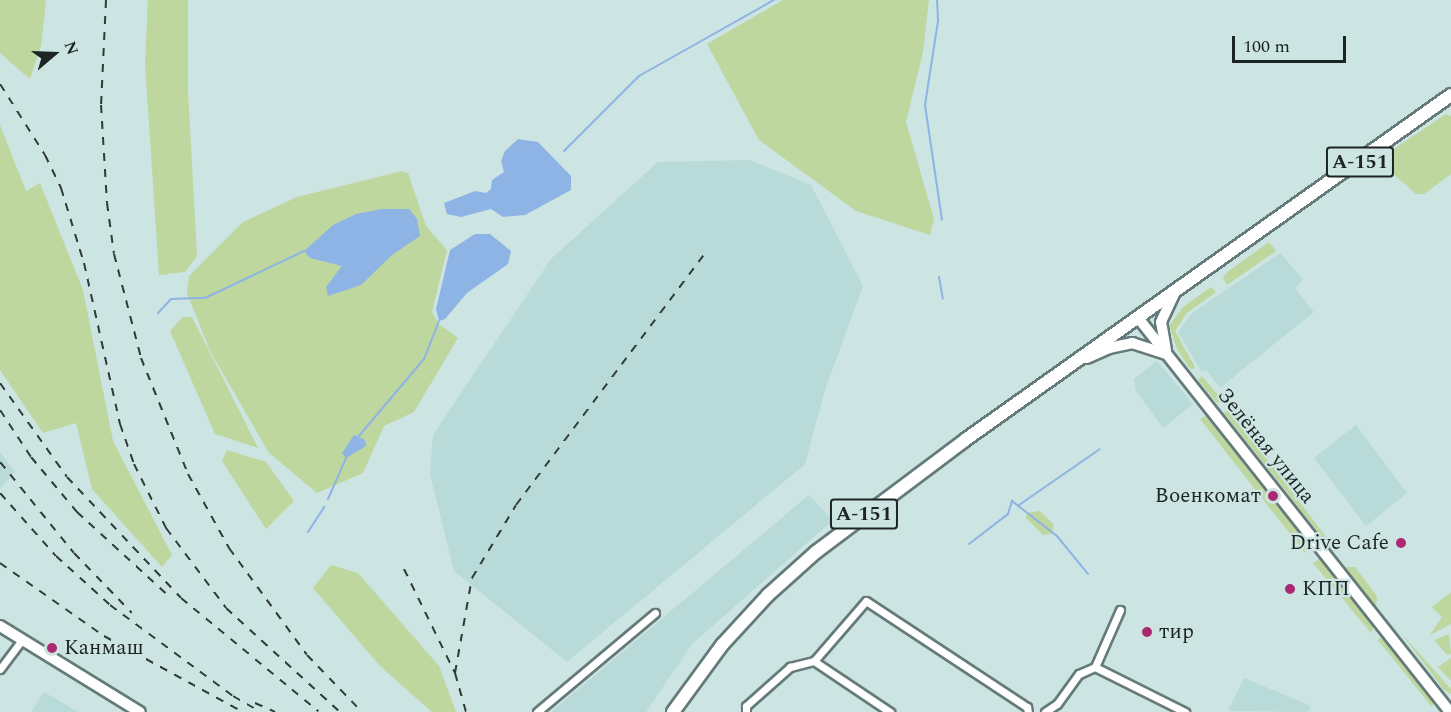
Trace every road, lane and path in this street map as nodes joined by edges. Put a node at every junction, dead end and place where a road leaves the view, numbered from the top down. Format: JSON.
{"nodes":[{"id":1,"x":1451,"y":96,"type":"edge"},
{"id":2,"x":1174,"y":294,"type":"junction"},
{"id":3,"x":1139,"y":319,"type":"junction"},
{"id":4,"x":1168,"y":356,"type":"junction"},
{"id":5,"x":1071,"y":366,"type":"junction"},
{"id":6,"x":1120,"y":610,"type":"dead end"},
{"id":7,"x":655,"y":613,"type":"dead end"},
{"id":8,"x":0,"y":626,"type":"edge"},
{"id":9,"x":22,"y":640,"type":"junction"},
{"id":10,"x":814,"y":661,"type":"junction"},
{"id":11,"x":1095,"y":667,"type":"junction"},
{"id":12,"x":0,"y":669,"type":"edge"},
{"id":13,"x":140,"y":712,"type":"edge"},
{"id":14,"x":537,"y":712,"type":"edge"},
{"id":15,"x":674,"y":712,"type":"edge"},
{"id":16,"x":746,"y":712,"type":"edge"},
{"id":17,"x":890,"y":712,"type":"edge"},
{"id":18,"x":1028,"y":712,"type":"edge"},
{"id":19,"x":1046,"y":712,"type":"edge"},
{"id":20,"x":1185,"y":712,"type":"edge"},
{"id":21,"x":1450,"y":712,"type":"edge"}],
"edges":[{"from":1,"to":2,"type":"highway","number":"А-151"},
{"from":2,"to":3,"type":"highway","number":"А-151"},
{"from":2,"to":4,"type":"main road"},
{"from":3,"to":4,"type":"main road","name":"Зелёная улица"},
{"from":3,"to":5,"type":"highway","number":"А-151"},
{"from":4,"to":5,"type":"main road"},
{"from":4,"to":21,"type":"main road","name":"Зелёная улица"},
{"from":5,"to":15,"type":"highway","number":"А-151"},
{"from":6,"to":11,"type":"street"},
{"from":7,"to":14,"type":"street"},
{"from":8,"to":9,"type":"main road"},
{"from":9,"to":12,"type":"street"},
{"from":9,"to":13,"type":"main road"},
{"from":10,"to":16,"type":"street"},
{"from":10,"to":17,"type":"street"},
{"from":10,"to":18,"type":"street"},
{"from":11,"to":19,"type":"street"},
{"from":11,"to":20,"type":"street"}]}
